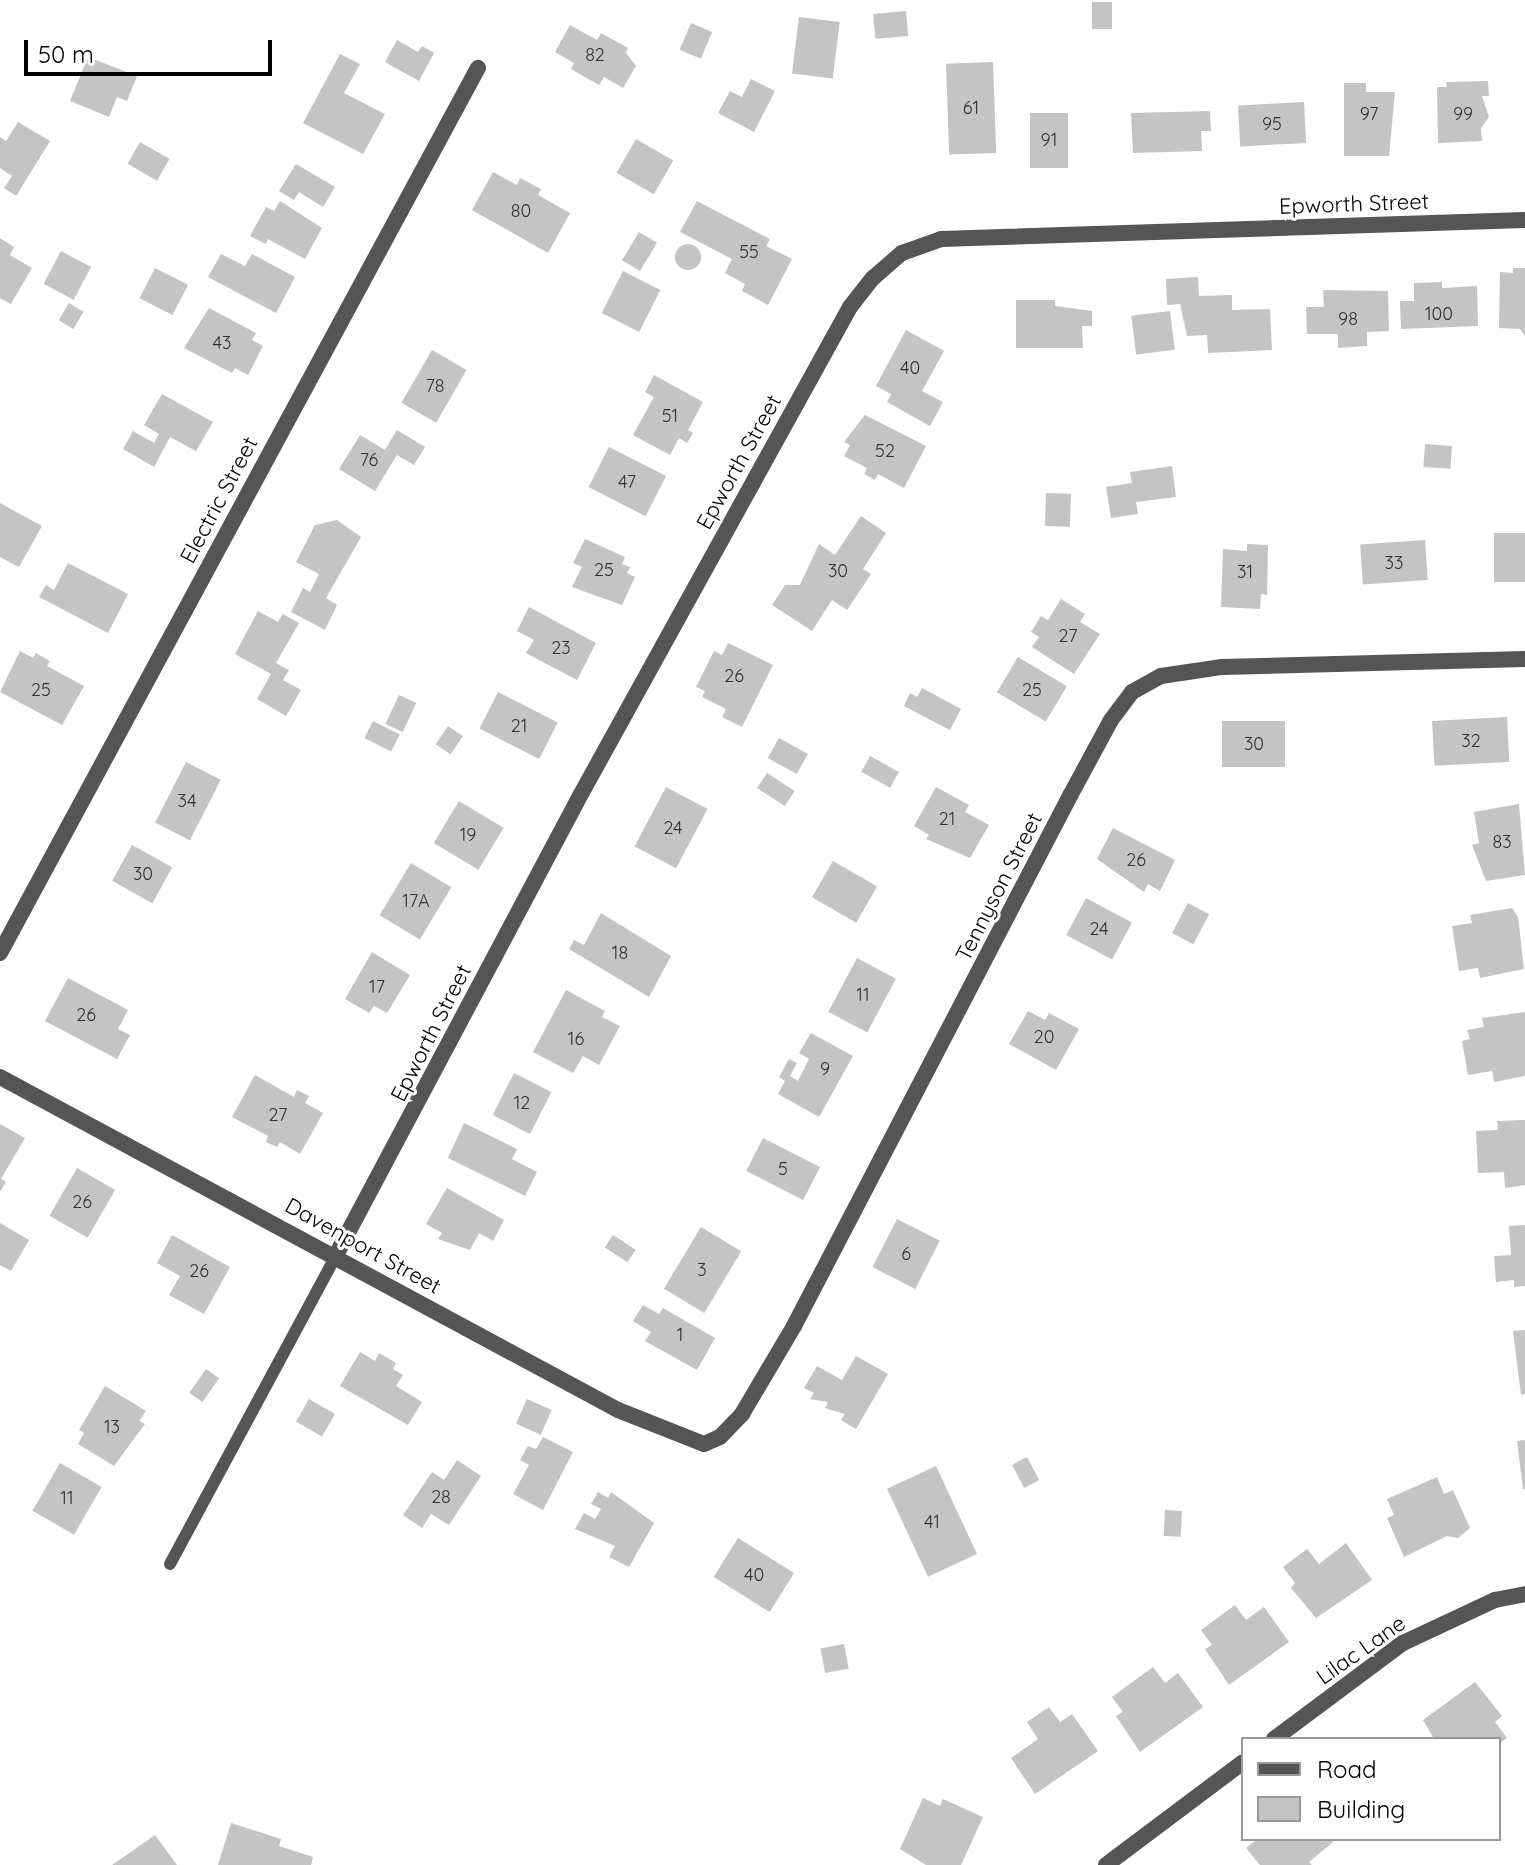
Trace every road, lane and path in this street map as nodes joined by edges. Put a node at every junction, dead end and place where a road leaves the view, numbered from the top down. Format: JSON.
{"nodes":[{"id":1,"x":478,"y":68,"type":"dead end"},
{"id":2,"x":1525,"y":220,"type":"edge"},
{"id":3,"x":1525,"y":659,"type":"edge"},
{"id":4,"x":0,"y":953,"type":"edge"},
{"id":5,"x":0,"y":1077,"type":"edge"},
{"id":6,"x":335,"y":1257,"type":"junction"},
{"id":7,"x":708,"y":1442,"type":"joint"},
{"id":8,"x":170,"y":1564,"type":"dead end"},
{"id":9,"x":1525,"y":1594,"type":"edge"},
{"id":10,"x":1277,"y":1737,"type":"edge"},
{"id":11,"x":1241,"y":1764,"type":"edge"},
{"id":12,"x":1106,"y":1865,"type":"edge"}],
"edges":[{"from":1,"to":4,"type":"street","name":"Electric Street"},
{"from":2,"to":6,"type":"street","name":"Epworth Street"},
{"from":3,"to":7,"type":"street","name":"Tennyson Street"},
{"from":5,"to":6,"type":"street","name":"Davenport Street"},
{"from":6,"to":7,"type":"street","name":"Davenport Street"},
{"from":6,"to":8,"type":"lane"},
{"from":9,"to":10,"type":"street","name":"Lilac Lane"},
{"from":11,"to":12,"type":"street"}]}
